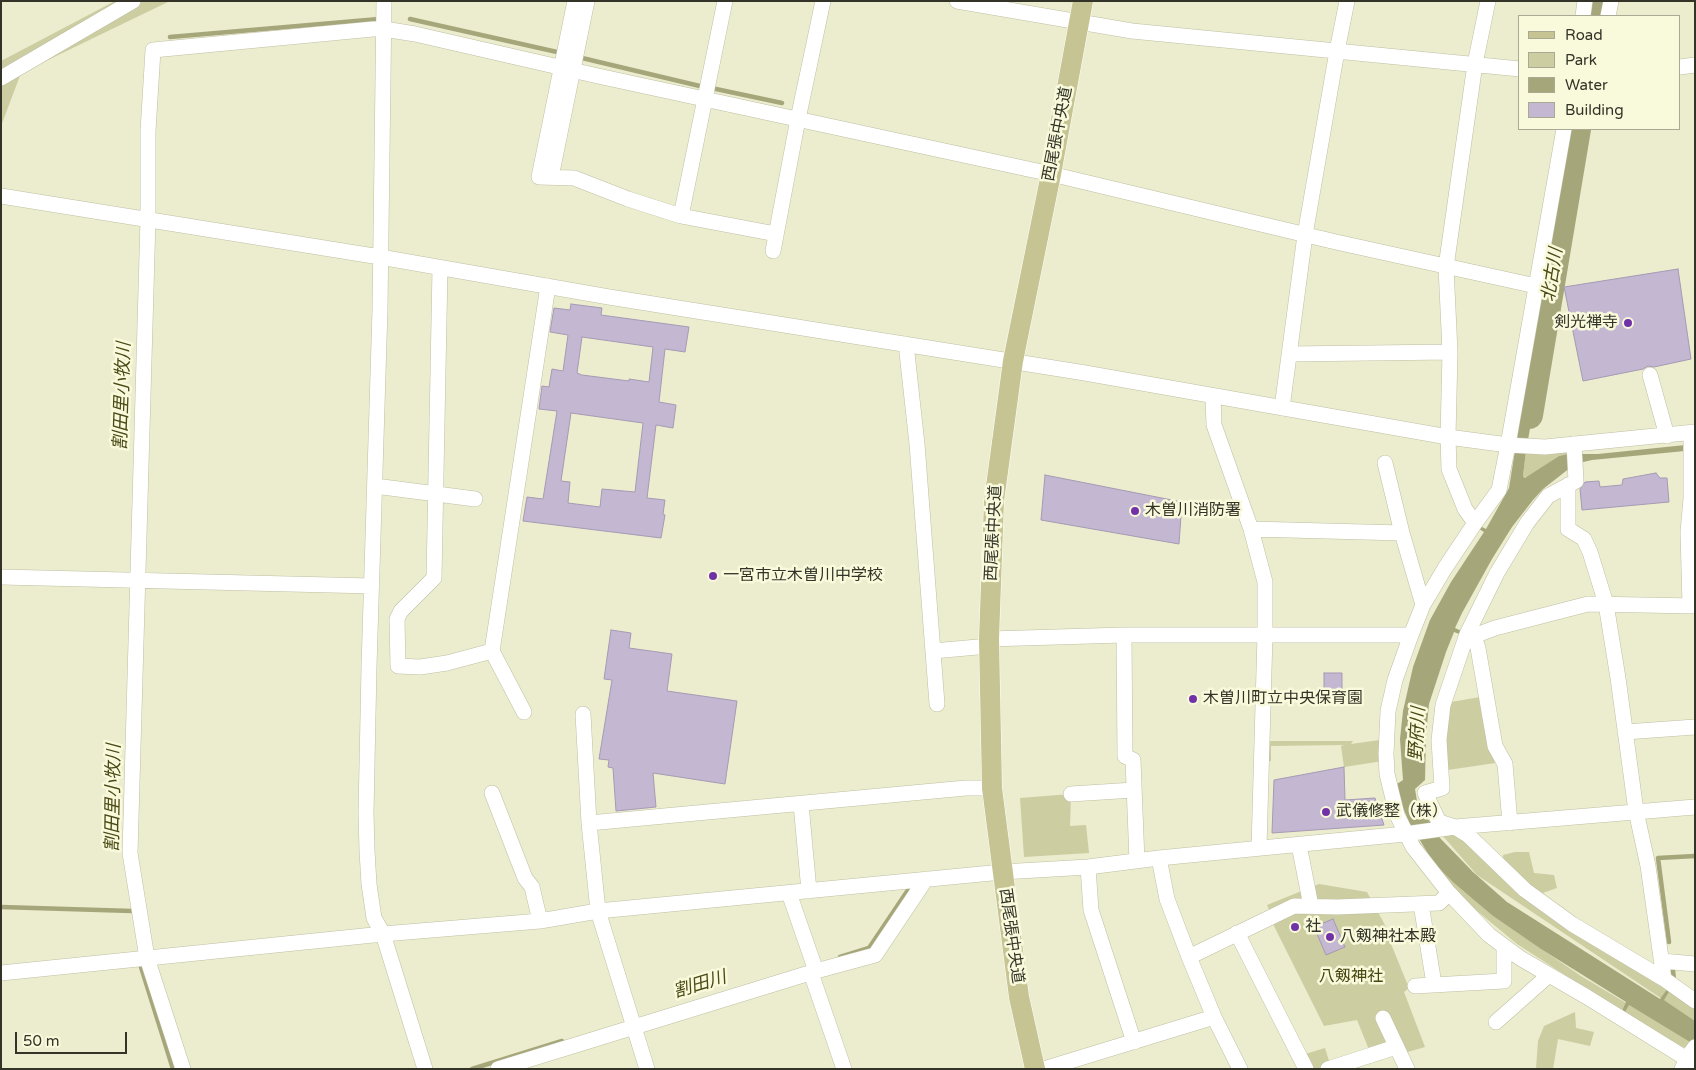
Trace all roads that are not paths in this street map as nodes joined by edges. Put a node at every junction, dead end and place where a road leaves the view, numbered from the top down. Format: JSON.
{"nodes":[{"id":1,"x":133,"y":1,"type":"edge"},
{"id":2,"x":384,"y":1,"type":"edge"},
{"id":3,"x":575,"y":1,"type":"edge"},
{"id":4,"x":587,"y":1,"type":"edge"},
{"id":5,"x":725,"y":1,"type":"edge"},
{"id":6,"x":823,"y":1,"type":"edge"},
{"id":7,"x":956,"y":1,"type":"edge"},
{"id":8,"x":1084,"y":1,"type":"edge"},
{"id":9,"x":1347,"y":1,"type":"edge"},
{"id":10,"x":1488,"y":1,"type":"edge"},
{"id":11,"x":1585,"y":1,"type":"edge"},
{"id":12,"x":1611,"y":1,"type":"edge"},
{"id":13,"x":1582,"y":15,"type":"edge"},
{"id":14,"x":1608,"y":15,"type":"edge"},
{"id":15,"x":1079,"y":22,"type":"junction"},
{"id":16,"x":384,"y":29,"type":"junction"},
{"id":17,"x":1337,"y":51,"type":"junction"},
{"id":18,"x":1475,"y":64,"type":"junction"},
{"id":19,"x":1695,"y":65,"type":"edge"},
{"id":20,"x":1681,"y":67,"type":"edge"},
{"id":21,"x":567,"y":68,"type":"junction"},
{"id":22,"x":1518,"y":68,"type":"edge"},
{"id":23,"x":1,"y":78,"type":"edge"},
{"id":24,"x":705,"y":99,"type":"junction"},
{"id":25,"x":798,"y":119,"type":"junction"},
{"id":26,"x":1564,"y":130,"type":"edge"},
{"id":27,"x":1051,"y":174,"type":"junction"},
{"id":28,"x":1,"y":196,"type":"edge"},
{"id":29,"x":681,"y":216,"type":"junction"},
{"id":30,"x":148,"y":219,"type":"junction"},
{"id":31,"x":776,"y":234,"type":"junction"},
{"id":32,"x":1305,"y":235,"type":"junction"},
{"id":33,"x":773,"y":250,"type":"dead end"},
{"id":34,"x":380,"y":257,"type":"junction"},
{"id":35,"x":1446,"y":267,"type":"junction"},
{"id":36,"x":440,"y":268,"type":"junction"},
{"id":37,"x":548,"y":286,"type":"junction"},
{"id":38,"x":1536,"y":286,"type":"junction"},
{"id":39,"x":906,"y":344,"type":"junction"},
{"id":40,"x":1450,"y":352,"type":"junction"},
{"id":41,"x":1289,"y":354,"type":"junction"},
{"id":42,"x":1013,"y":361,"type":"junction"},
{"id":43,"x":1650,"y":376,"type":"dead end"},
{"id":44,"x":1213,"y":397,"type":"junction"},
{"id":45,"x":1282,"y":408,"type":"junction"},
{"id":46,"x":1667,"y":436,"type":"junction"},
{"id":47,"x":1448,"y":437,"type":"junction"},
{"id":48,"x":1692,"y":439,"type":"edge"},
{"id":49,"x":1510,"y":445,"type":"junction"},
{"id":50,"x":1574,"y":448,"type":"junction"},
{"id":51,"x":1385,"y":462,"type":"dead end"},
{"id":52,"x":1571,"y":480,"type":"junction"},
{"id":53,"x":375,"y":486,"type":"junction"},
{"id":54,"x":435,"y":494,"type":"junction"},
{"id":55,"x":476,"y":499,"type":"dead end"},
{"id":56,"x":1474,"y":523,"type":"junction"},
{"id":57,"x":1251,"y":529,"type":"junction"},
{"id":58,"x":1402,"y":533,"type":"junction"},
{"id":59,"x":1,"y":577,"type":"edge"},
{"id":60,"x":137,"y":580,"type":"junction"},
{"id":61,"x":372,"y":586,"type":"junction"},
{"id":62,"x":1606,"y":604,"type":"junction"},
{"id":63,"x":1424,"y":605,"type":"junction"},
{"id":64,"x":1693,"y":606,"type":"edge"},
{"id":65,"x":1124,"y":635,"type":"junction"},
{"id":66,"x":1265,"y":635,"type":"junction"},
{"id":67,"x":1411,"y":635,"type":"junction"},
{"id":68,"x":1471,"y":635,"type":"junction"},
{"id":69,"x":989,"y":642,"type":"junction"},
{"id":70,"x":492,"y":651,"type":"junction"},
{"id":71,"x":933,"y":651,"type":"junction"},
{"id":72,"x":937,"y":704,"type":"dead end"},
{"id":73,"x":524,"y":712,"type":"dead end"},
{"id":74,"x":583,"y":714,"type":"dead end"},
{"id":75,"x":1695,"y":727,"type":"edge"},
{"id":76,"x":1625,"y":732,"type":"junction"},
{"id":77,"x":992,"y":788,"type":"junction"},
{"id":78,"x":1134,"y":790,"type":"junction"},
{"id":79,"x":492,"y":793,"type":"dead end"},
{"id":80,"x":1071,"y":794,"type":"dead end"},
{"id":81,"x":801,"y":804,"type":"junction"},
{"id":82,"x":1695,"y":807,"type":"edge"},
{"id":83,"x":1636,"y":811,"type":"junction"},
{"id":84,"x":1510,"y":822,"type":"junction"},
{"id":85,"x":589,"y":823,"type":"junction"},
{"id":86,"x":1455,"y":827,"type":"junction"},
{"id":87,"x":1408,"y":834,"type":"junction"},
{"id":88,"x":1299,"y":845,"type":"junction"},
{"id":89,"x":1259,"y":848,"type":"junction"},
{"id":90,"x":1159,"y":858,"type":"junction"},
{"id":91,"x":1137,"y":861,"type":"junction"},
{"id":92,"x":1088,"y":867,"type":"junction"},
{"id":93,"x":1002,"y":872,"type":"junction"},
{"id":94,"x":926,"y":879,"type":"junction"},
{"id":95,"x":809,"y":891,"type":"junction"},
{"id":96,"x":789,"y":893,"type":"junction"},
{"id":97,"x":1449,"y":893,"type":"junction"},
{"id":98,"x":1421,"y":904,"type":"junction"},
{"id":99,"x":1311,"y":906,"type":"junction"},
{"id":100,"x":598,"y":911,"type":"junction"},
{"id":101,"x":540,"y":921,"type":"junction"},
{"id":102,"x":1237,"y":933,"type":"junction"},
{"id":103,"x":383,"y":934,"type":"junction"},
{"id":104,"x":1504,"y":946,"type":"junction"},
{"id":105,"x":1189,"y":957,"type":"junction"},
{"id":106,"x":147,"y":958,"type":"junction"},
{"id":107,"x":1662,"y":961,"type":"junction"},
{"id":108,"x":1695,"y":964,"type":"edge"},
{"id":109,"x":813,"y":968,"type":"junction"},
{"id":110,"x":1,"y":973,"type":"edge"},
{"id":111,"x":1549,"y":975,"type":"junction"},
{"id":112,"x":1664,"y":979,"type":"junction"},
{"id":113,"x":1434,"y":984,"type":"junction"},
{"id":114,"x":1416,"y":986,"type":"dead end"},
{"id":115,"x":1695,"y":1001,"type":"edge"},
{"id":116,"x":1214,"y":1017,"type":"junction"},
{"id":117,"x":1383,"y":1018,"type":"dead end"},
{"id":118,"x":633,"y":1022,"type":"junction"},
{"id":119,"x":1496,"y":1022,"type":"dead end"},
{"id":120,"x":1134,"y":1042,"type":"junction"},
{"id":121,"x":1396,"y":1047,"type":"junction"},
{"id":122,"x":1689,"y":1059,"type":"edge"},
{"id":123,"x":183,"y":1069,"type":"edge"},
{"id":124,"x":425,"y":1069,"type":"edge"},
{"id":125,"x":498,"y":1069,"type":"edge"},
{"id":126,"x":647,"y":1069,"type":"edge"},
{"id":127,"x":844,"y":1069,"type":"edge"},
{"id":128,"x":1035,"y":1069,"type":"edge"},
{"id":129,"x":1044,"y":1069,"type":"edge"},
{"id":130,"x":1240,"y":1069,"type":"edge"},
{"id":131,"x":1306,"y":1069,"type":"edge"},
{"id":132,"x":1328,"y":1069,"type":"edge"},
{"id":133,"x":1407,"y":1069,"type":"edge"}],
"edges":[{"from":1,"to":23,"type":"street"},
{"from":2,"to":16,"type":"street"},
{"from":3,"to":21,"type":"street"},
{"from":4,"to":21,"type":"street"},
{"from":5,"to":24,"type":"street"},
{"from":6,"to":25,"type":"street"},
{"from":7,"to":15,"type":"street"},
{"from":8,"to":15,"type":"main road","name":"西尾張中央道"},
{"from":9,"to":17,"type":"street"},
{"from":10,"to":18,"type":"street"},
{"from":11,"to":13,"type":"street"},
{"from":12,"to":14,"type":"street"},
{"from":15,"to":17,"type":"street"},
{"from":15,"to":27,"type":"main road","name":"西尾張中央道"},
{"from":16,"to":21,"type":"street"},
{"from":16,"to":30,"type":"street"},
{"from":16,"to":34,"type":"street"},
{"from":17,"to":18,"type":"street"},
{"from":17,"to":32,"type":"street"},
{"from":18,"to":22,"type":"street"},
{"from":18,"to":35,"type":"street"},
{"from":19,"to":20,"type":"street"},
{"from":21,"to":24,"type":"street"},
{"from":21,"to":29,"type":"street"},
{"from":24,"to":25,"type":"street"},
{"from":24,"to":29,"type":"street"},
{"from":25,"to":27,"type":"street"},
{"from":25,"to":31,"type":"street"},
{"from":26,"to":38,"type":"street"},
{"from":27,"to":32,"type":"street"},
{"from":27,"to":42,"type":"main road","name":"西尾張中央道"},
{"from":28,"to":30,"type":"street"},
{"from":29,"to":31,"type":"street"},
{"from":30,"to":34,"type":"street"},
{"from":30,"to":60,"type":"street"},
{"from":31,"to":33,"type":"street"},
{"from":32,"to":35,"type":"street"},
{"from":32,"to":41,"type":"street"},
{"from":34,"to":36,"type":"street"},
{"from":34,"to":53,"type":"street"},
{"from":35,"to":38,"type":"street"},
{"from":35,"to":40,"type":"street"},
{"from":36,"to":37,"type":"street"},
{"from":36,"to":54,"type":"street"},
{"from":37,"to":39,"type":"street"},
{"from":37,"to":70,"type":"street"},
{"from":38,"to":49,"type":"street"},
{"from":39,"to":42,"type":"street"},
{"from":39,"to":71,"type":"street"},
{"from":40,"to":41,"type":"street"},
{"from":40,"to":47,"type":"street"},
{"from":41,"to":45,"type":"street"},
{"from":42,"to":44,"type":"street"},
{"from":42,"to":69,"type":"main road","name":"西尾張中央道"},
{"from":43,"to":46,"type":"street"},
{"from":44,"to":45,"type":"street"},
{"from":44,"to":57,"type":"street"},
{"from":45,"to":47,"type":"street"},
{"from":46,"to":48,"type":"street"},
{"from":46,"to":50,"type":"street"},
{"from":47,"to":49,"type":"street"},
{"from":47,"to":56,"type":"street"},
{"from":48,"to":64,"type":"street"},
{"from":49,"to":50,"type":"street"},
{"from":49,"to":56,"type":"street"},
{"from":50,"to":52,"type":"street"},
{"from":51,"to":58,"type":"street"},
{"from":52,"to":62,"type":"street"},
{"from":52,"to":68,"type":"street"},
{"from":53,"to":54,"type":"street"},
{"from":53,"to":61,"type":"street"},
{"from":54,"to":55,"type":"street"},
{"from":54,"to":70,"type":"street"},
{"from":56,"to":63,"type":"street"},
{"from":57,"to":58,"type":"street"},
{"from":57,"to":66,"type":"street"},
{"from":58,"to":63,"type":"street"},
{"from":59,"to":60,"type":"street"},
{"from":60,"to":61,"type":"street"},
{"from":60,"to":106,"type":"street"},
{"from":61,"to":103,"type":"street"},
{"from":62,"to":64,"type":"street"},
{"from":62,"to":68,"type":"street"},
{"from":62,"to":76,"type":"street"},
{"from":63,"to":67,"type":"street"},
{"from":65,"to":66,"type":"street"},
{"from":65,"to":69,"type":"street"},
{"from":65,"to":78,"type":"street"},
{"from":66,"to":67,"type":"street"},
{"from":66,"to":89,"type":"street"},
{"from":67,"to":87,"type":"street"},
{"from":68,"to":84,"type":"street"},
{"from":68,"to":86,"type":"street"},
{"from":69,"to":71,"type":"street"},
{"from":69,"to":77,"type":"main road","name":"西尾張中央道"},
{"from":70,"to":73,"type":"street"},
{"from":71,"to":72,"type":"street"},
{"from":74,"to":85,"type":"street"},
{"from":75,"to":76,"type":"street"},
{"from":76,"to":83,"type":"street"},
{"from":77,"to":81,"type":"street"},
{"from":77,"to":93,"type":"main road","name":"西尾張中央道"},
{"from":78,"to":80,"type":"street"},
{"from":78,"to":91,"type":"street"},
{"from":79,"to":101,"type":"street"},
{"from":81,"to":85,"type":"street"},
{"from":81,"to":95,"type":"street"},
{"from":82,"to":83,"type":"street"},
{"from":83,"to":84,"type":"street"},
{"from":83,"to":107,"type":"street"},
{"from":84,"to":86,"type":"street"},
{"from":85,"to":100,"type":"street"},
{"from":86,"to":87,"type":"street"},
{"from":86,"to":112,"type":"street"},
{"from":87,"to":88,"type":"street"},
{"from":87,"to":97,"type":"street"},
{"from":88,"to":89,"type":"street"},
{"from":88,"to":99,"type":"street"},
{"from":89,"to":90,"type":"street"},
{"from":90,"to":91,"type":"street"},
{"from":90,"to":105,"type":"street"},
{"from":91,"to":92,"type":"street"},
{"from":92,"to":93,"type":"street"},
{"from":92,"to":120,"type":"street"},
{"from":93,"to":94,"type":"street"},
{"from":93,"to":128,"type":"main road","name":"西尾張中央道"},
{"from":94,"to":95,"type":"street"},
{"from":94,"to":109,"type":"street"},
{"from":95,"to":96,"type":"street"},
{"from":96,"to":100,"type":"street"},
{"from":96,"to":109,"type":"street"},
{"from":97,"to":98,"type":"street"},
{"from":97,"to":104,"type":"street"},
{"from":98,"to":99,"type":"street"},
{"from":98,"to":113,"type":"street"},
{"from":99,"to":102,"type":"street"},
{"from":100,"to":101,"type":"street"},
{"from":100,"to":118,"type":"street"},
{"from":101,"to":103,"type":"street"},
{"from":102,"to":105,"type":"street"},
{"from":102,"to":131,"type":"street"},
{"from":103,"to":106,"type":"street"},
{"from":103,"to":124,"type":"street"},
{"from":104,"to":111,"type":"street"},
{"from":104,"to":113,"type":"street"},
{"from":105,"to":116,"type":"street"},
{"from":106,"to":110,"type":"street"},
{"from":106,"to":123,"type":"street"},
{"from":107,"to":108,"type":"street"},
{"from":107,"to":112,"type":"street"},
{"from":109,"to":118,"type":"street"},
{"from":109,"to":127,"type":"street"},
{"from":111,"to":119,"type":"street"},
{"from":111,"to":122,"type":"street"},
{"from":112,"to":115,"type":"street"},
{"from":113,"to":114,"type":"street"},
{"from":116,"to":120,"type":"street"},
{"from":116,"to":130,"type":"street"},
{"from":117,"to":121,"type":"street"},
{"from":118,"to":125,"type":"street"},
{"from":118,"to":126,"type":"street"},
{"from":120,"to":129,"type":"street"},
{"from":121,"to":132,"type":"street"},
{"from":121,"to":133,"type":"street"}]}
